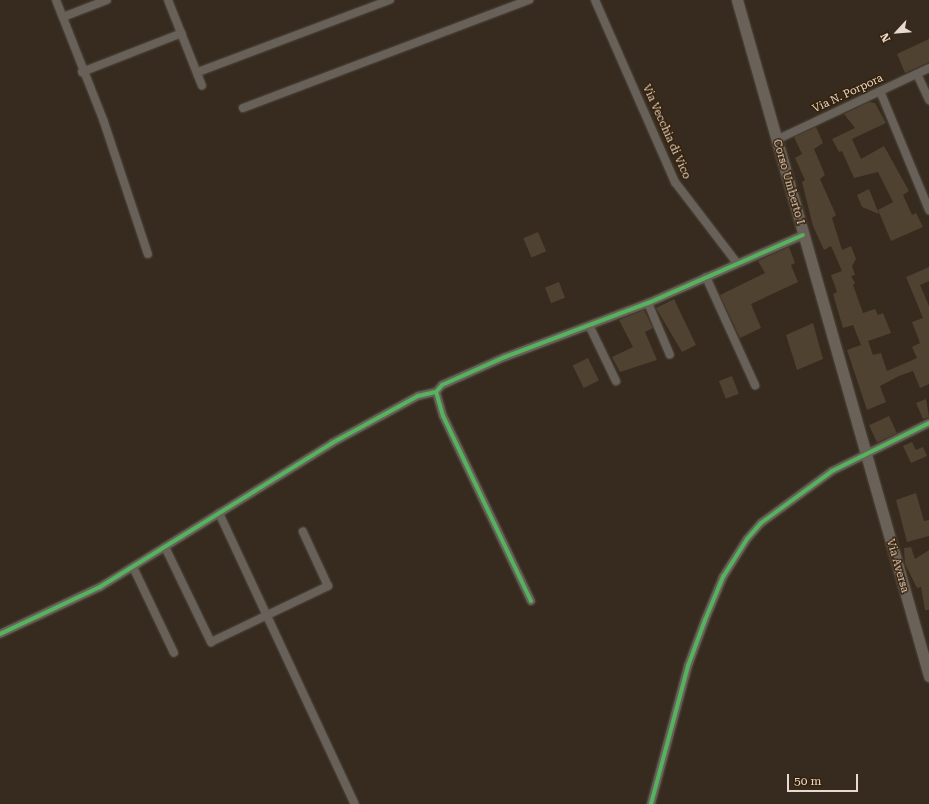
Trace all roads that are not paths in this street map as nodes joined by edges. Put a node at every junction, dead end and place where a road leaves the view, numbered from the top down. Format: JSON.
{"nodes":[{"id":1,"x":56,"y":0,"type":"edge"},
{"id":2,"x":107,"y":0,"type":"edge"},
{"id":3,"x":168,"y":0,"type":"edge"},
{"id":4,"x":390,"y":0,"type":"edge"},
{"id":5,"x":529,"y":0,"type":"edge"},
{"id":6,"x":594,"y":0,"type":"edge"},
{"id":7,"x":737,"y":0,"type":"edge"},
{"id":8,"x":63,"y":17,"type":"junction"},
{"id":9,"x":182,"y":33,"type":"junction"},
{"id":10,"x":929,"y":68,"type":"edge"},
{"id":11,"x":82,"y":72,"type":"junction"},
{"id":12,"x":198,"y":72,"type":"junction"},
{"id":13,"x":917,"y":74,"type":"junction"},
{"id":14,"x":202,"y":86,"type":"dead end"},
{"id":15,"x":880,"y":91,"type":"junction"},
{"id":16,"x":929,"y":100,"type":"edge"},
{"id":17,"x":244,"y":108,"type":"dead end"},
{"id":18,"x":776,"y":140,"type":"junction"},
{"id":19,"x":929,"y":210,"type":"edge"},
{"id":20,"x":803,"y":235,"type":"junction"},
{"id":21,"x":148,"y":254,"type":"dead end"},
{"id":22,"x":737,"y":263,"type":"junction"},
{"id":23,"x":706,"y":277,"type":"junction"},
{"id":24,"x":648,"y":303,"type":"junction"},
{"id":25,"x":590,"y":327,"type":"junction"},
{"id":26,"x":670,"y":355,"type":"dead end"},
{"id":27,"x":616,"y":381,"type":"dead end"},
{"id":28,"x":755,"y":385,"type":"dead end"},
{"id":29,"x":436,"y":392,"type":"junction"},
{"id":30,"x":929,"y":423,"type":"edge"},
{"id":31,"x":866,"y":456,"type":"junction"},
{"id":32,"x":219,"y":513,"type":"junction"},
{"id":33,"x":303,"y":532,"type":"dead end"},
{"id":34,"x":165,"y":547,"type":"junction"},
{"id":35,"x":133,"y":567,"type":"junction"},
{"id":36,"x":531,"y":601,"type":"dead end"},
{"id":37,"x":266,"y":616,"type":"junction"},
{"id":38,"x":0,"y":634,"type":"edge"},
{"id":39,"x":174,"y":653,"type":"dead end"},
{"id":40,"x":929,"y":676,"type":"edge"},
{"id":41,"x":355,"y":804,"type":"edge"},
{"id":42,"x":651,"y":804,"type":"edge"}],
"edges":[{"from":1,"to":8,"type":"street"},
{"from":2,"to":8,"type":"street"},
{"from":3,"to":9,"type":"street"},
{"from":4,"to":12,"type":"street"},
{"from":5,"to":17,"type":"street"},
{"from":6,"to":22,"type":"street","name":"Via Vecchia di Vico"},
{"from":7,"to":18,"type":"main road","name":"Corso Umberto I"},
{"from":8,"to":11,"type":"street"},
{"from":9,"to":11,"type":"street"},
{"from":9,"to":12,"type":"street"},
{"from":10,"to":13,"type":"street","name":"Via N. Porpora"},
{"from":11,"to":21,"type":"street"},
{"from":12,"to":14,"type":"street"},
{"from":13,"to":15,"type":"street","name":"Via N. Porpora"},
{"from":13,"to":16,"type":"street"},
{"from":15,"to":18,"type":"street","name":"Via N. Porpora"},
{"from":15,"to":19,"type":"street"},
{"from":18,"to":20,"type":"main road","name":"Corso Umberto I"},
{"from":20,"to":22,"type":"street"},
{"from":20,"to":31,"type":"main road","name":"Corso Umberto I"},
{"from":22,"to":23,"type":"street"},
{"from":23,"to":24,"type":"street"},
{"from":23,"to":28,"type":"street"},
{"from":24,"to":25,"type":"street"},
{"from":24,"to":26,"type":"street"},
{"from":25,"to":27,"type":"street"},
{"from":25,"to":29,"type":"street"},
{"from":29,"to":32,"type":"street"},
{"from":29,"to":36,"type":"street"},
{"from":30,"to":31,"type":"street"},
{"from":31,"to":40,"type":"main road","name":"Via Aversa"},
{"from":31,"to":42,"type":"street"},
{"from":32,"to":34,"type":"street"},
{"from":32,"to":37,"type":"street"},
{"from":33,"to":37,"type":"street"},
{"from":34,"to":35,"type":"street"},
{"from":34,"to":37,"type":"street"},
{"from":35,"to":38,"type":"street"},
{"from":35,"to":39,"type":"street"},
{"from":37,"to":41,"type":"street"}]}
